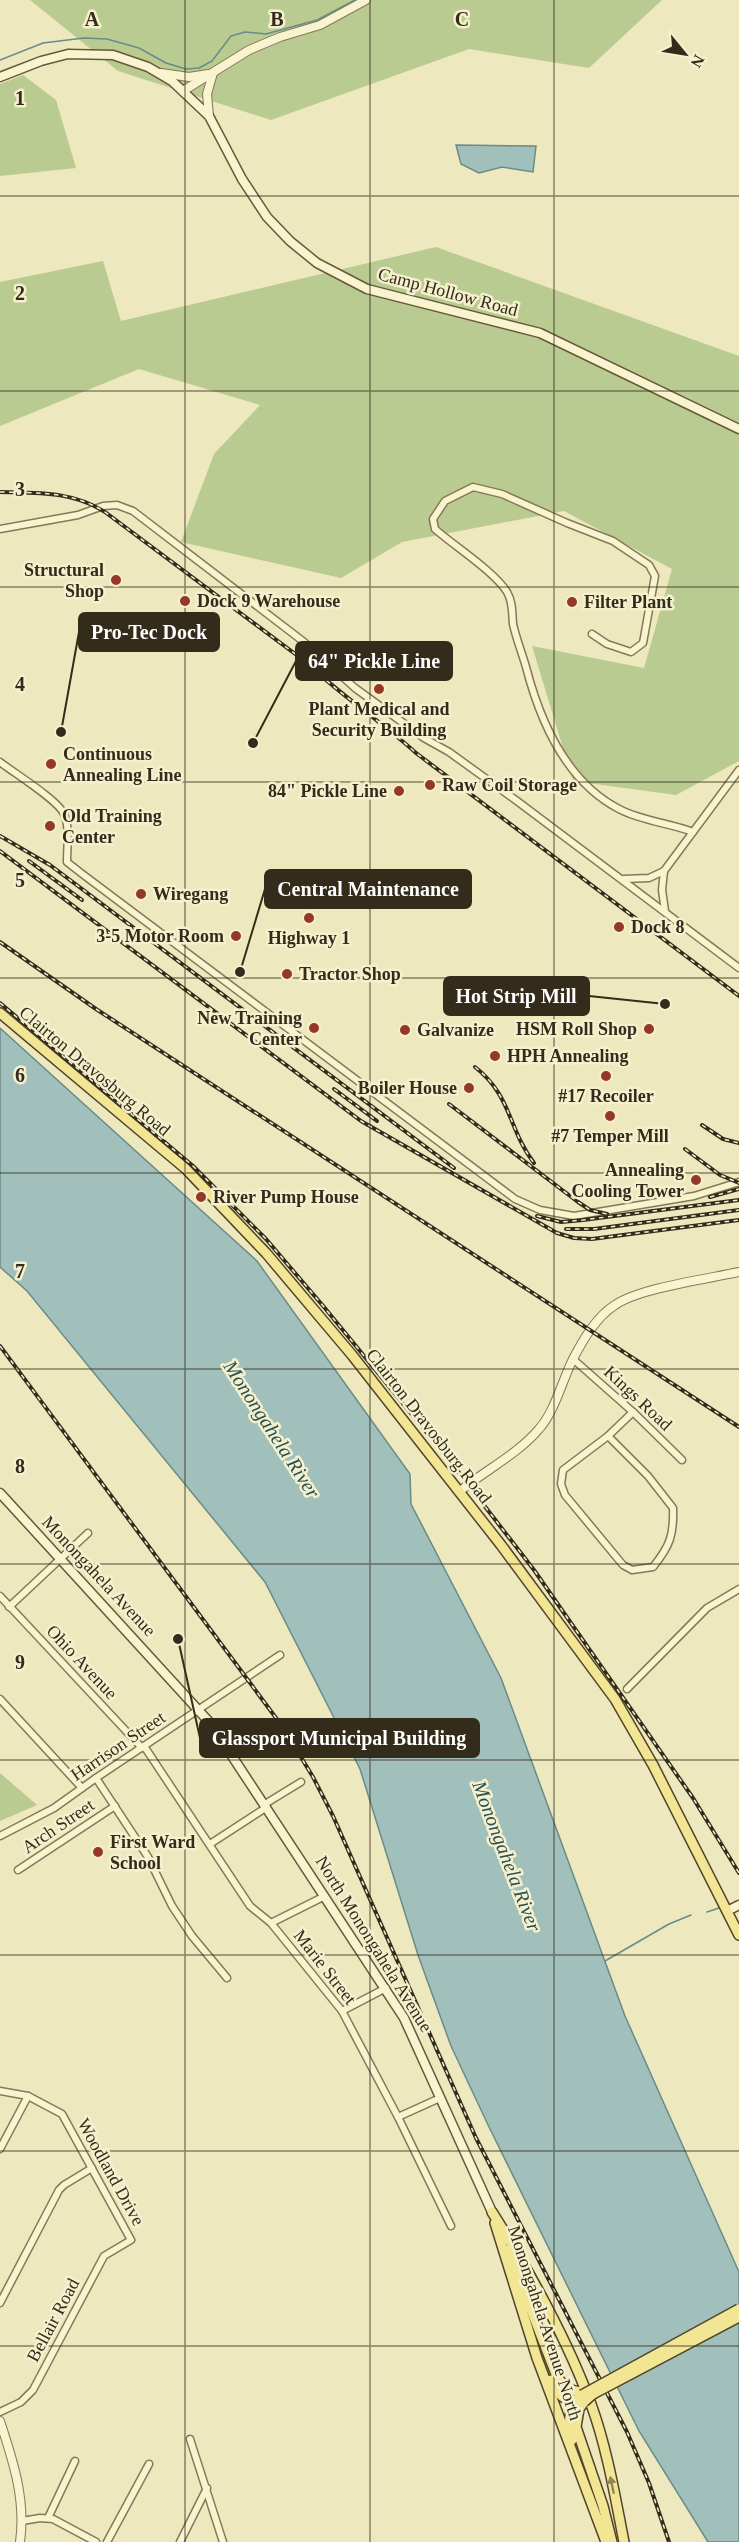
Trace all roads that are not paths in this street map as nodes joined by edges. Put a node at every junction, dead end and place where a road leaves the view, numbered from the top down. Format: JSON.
{"nodes":[{"id":1,"x":366,"y":0,"type":"edge"},
{"id":2,"x":159,"y":72,"type":"junction"},
{"id":3,"x":213,"y":73,"type":"junction"},
{"id":4,"x":0,"y":77,"type":"edge"},
{"id":5,"x":183,"y":91,"type":"junction"},
{"id":6,"x":209,"y":116,"type":"junction"},
{"id":7,"x":739,"y":429,"type":"edge"},
{"id":8,"x":0,"y":529,"type":"edge"},
{"id":9,"x":592,"y":634,"type":"dead end"},
{"id":10,"x":0,"y":762,"type":"edge"},
{"id":11,"x":739,"y":770,"type":"edge"},
{"id":12,"x":693,"y":832,"type":"junction"},
{"id":13,"x":664,"y":871,"type":"junction"},
{"id":14,"x":623,"y":879,"type":"junction"},
{"id":15,"x":665,"y":911,"type":"junction"},
{"id":16,"x":739,"y":968,"type":"edge"},
{"id":17,"x":0,"y":1013,"type":"edge"},
{"id":18,"x":739,"y":1182,"type":"edge"},
{"id":19,"x":739,"y":1272,"type":"edge"},
{"id":20,"x":573,"y":1359,"type":"junction"},
{"id":21,"x":633,"y":1412,"type":"junction"},
{"id":22,"x":608,"y":1436,"type":"junction"},
{"id":23,"x":682,"y":1460,"type":"dead end"},
{"id":24,"x":0,"y":1492,"type":"edge"},
{"id":25,"x":459,"y":1492,"type":"junction"},
{"id":26,"x":88,"y":1533,"type":"dead end"},
{"id":27,"x":61,"y":1559,"type":"junction"},
{"id":28,"x":739,"y":1589,"type":"edge"},
{"id":29,"x":0,"y":1596,"type":"edge"},
{"id":30,"x":9,"y":1606,"type":"junction"},
{"id":31,"x":280,"y":1655,"type":"dead end"},
{"id":32,"x":627,"y":1689,"type":"dead end"},
{"id":33,"x":0,"y":1699,"type":"edge"},
{"id":34,"x":199,"y":1709,"type":"junction"},
{"id":35,"x":143,"y":1747,"type":"junction"},
{"id":36,"x":96,"y":1778,"type":"junction"},
{"id":37,"x":301,"y":1782,"type":"dead end"},
{"id":38,"x":82,"y":1788,"type":"junction"},
{"id":39,"x":115,"y":1806,"type":"junction"},
{"id":40,"x":266,"y":1806,"type":"junction"},
{"id":41,"x":0,"y":1836,"type":"edge"},
{"id":42,"x":210,"y":1844,"type":"junction"},
{"id":43,"x":18,"y":1870,"type":"dead end"},
{"id":44,"x":325,"y":1896,"type":"junction"},
{"id":45,"x":739,"y":1905,"type":"edge"},
{"id":46,"x":727,"y":1911,"type":"junction"},
{"id":47,"x":271,"y":1923,"type":"junction"},
{"id":48,"x":739,"y":1935,"type":"edge"},
{"id":49,"x":227,"y":1978,"type":"dead end"},
{"id":50,"x":386,"y":1988,"type":"junction"},
{"id":51,"x":342,"y":2011,"type":"junction"},
{"id":52,"x":0,"y":2091,"type":"edge"},
{"id":53,"x":28,"y":2096,"type":"junction"},
{"id":54,"x":440,"y":2098,"type":"junction"},
{"id":55,"x":398,"y":2117,"type":"junction"},
{"id":56,"x":0,"y":2149,"type":"edge"},
{"id":57,"x":92,"y":2168,"type":"junction"},
{"id":58,"x":492,"y":2212,"type":"junction"},
{"id":59,"x":451,"y":2226,"type":"dead end"},
{"id":60,"x":131,"y":2240,"type":"joint"},
{"id":61,"x":509,"y":2268,"type":"junction"},
{"id":62,"x":0,"y":2303,"type":"edge"},
{"id":63,"x":739,"y":2309,"type":"edge"},
{"id":64,"x":739,"y":2317,"type":"edge"},
{"id":65,"x":593,"y":2391,"type":"junction"},
{"id":66,"x":581,"y":2398,"type":"junction"},
{"id":67,"x":0,"y":2412,"type":"edge"},
{"id":68,"x":0,"y":2421,"type":"edge"},
{"id":69,"x":190,"y":2439,"type":"dead end"},
{"id":70,"x":75,"y":2461,"type":"dead end"},
{"id":71,"x":149,"y":2464,"type":"dead end"},
{"id":72,"x":207,"y":2488,"type":"junction"},
{"id":73,"x":48,"y":2518,"type":"junction"},
{"id":74,"x":22,"y":2521,"type":"junction"},
{"id":75,"x":602,"y":2530,"type":"junction"},
{"id":76,"x":20,"y":2542,"type":"edge"},
{"id":77,"x":96,"y":2542,"type":"edge"},
{"id":78,"x":106,"y":2542,"type":"edge"},
{"id":79,"x":180,"y":2542,"type":"edge"},
{"id":80,"x":223,"y":2542,"type":"edge"},
{"id":81,"x":606,"y":2542,"type":"edge"},
{"id":82,"x":612,"y":2542,"type":"edge"},
{"id":83,"x":624,"y":2542,"type":"edge"}],
"edges":[{"from":1,"to":3,"type":"street"},
{"from":2,"to":3,"type":"street"},
{"from":2,"to":4,"type":"main road","name":"Camp Hollow Road"},
{"from":2,"to":5,"type":"main road","name":"Camp Hollow Road"},
{"from":3,"to":5,"type":"street"},
{"from":3,"to":6,"type":"street"},
{"from":5,"to":6,"type":"main road","name":"Camp Hollow Road"},
{"from":6,"to":7,"type":"main road","name":"Camp Hollow Road"},
{"from":8,"to":14,"type":"street"},
{"from":9,"to":12,"type":"street"},
{"from":10,"to":18,"type":"street"},
{"from":11,"to":12,"type":"street"},
{"from":12,"to":13,"type":"street"},
{"from":13,"to":14,"type":"street"},
{"from":13,"to":15,"type":"street"},
{"from":14,"to":15,"type":"street"},
{"from":15,"to":16,"type":"street"},
{"from":17,"to":25,"type":"main road","name":"Clairton Dravosburg Road"},
{"from":19,"to":20,"type":"street"},
{"from":20,"to":21,"type":"street","name":"Kings Road"},
{"from":20,"to":25,"type":"street"},
{"from":21,"to":22,"type":"street"},
{"from":21,"to":23,"type":"street","name":"Kings Road"},
{"from":22,"to":22,"type":"street"},
{"from":24,"to":27,"type":"main road","name":"Monongahela Avenue"},
{"from":25,"to":46,"type":"main road","name":"Clairton Dravosburg Road"},
{"from":26,"to":27,"type":"street"},
{"from":27,"to":30,"type":"street"},
{"from":27,"to":34,"type":"main road","name":"Monongahela Avenue"},
{"from":28,"to":32,"type":"street"},
{"from":29,"to":30,"type":"street","name":"Ohio Avenue"},
{"from":30,"to":35,"type":"street","name":"Ohio Avenue"},
{"from":31,"to":34,"type":"street","name":"Harrison Street"},
{"from":33,"to":38,"type":"street"},
{"from":34,"to":35,"type":"street","name":"Harrison Street"},
{"from":34,"to":40,"type":"main road","name":"North Monongahela Avenue"},
{"from":35,"to":36,"type":"street","name":"Harrison Street"},
{"from":35,"to":42,"type":"street","name":"Marie Street"},
{"from":36,"to":38,"type":"street","name":"Harrison Street"},
{"from":36,"to":39,"type":"street"},
{"from":37,"to":40,"type":"street"},
{"from":38,"to":41,"type":"street","name":"Harrison Street"},
{"from":39,"to":43,"type":"street","name":"Arch Street"},
{"from":39,"to":49,"type":"street"},
{"from":40,"to":42,"type":"street"},
{"from":40,"to":44,"type":"main road","name":"North Monongahela Avenue"},
{"from":42,"to":47,"type":"street","name":"Marie Street"},
{"from":44,"to":47,"type":"street"},
{"from":44,"to":50,"type":"main road","name":"North Monongahela Avenue"},
{"from":45,"to":46,"type":"main road"},
{"from":46,"to":48,"type":"main road","name":"Clairton Dravosburg Road"},
{"from":47,"to":51,"type":"street","name":"Marie Street"},
{"from":50,"to":51,"type":"street"},
{"from":50,"to":54,"type":"main road","name":"North Monongahela Avenue"},
{"from":51,"to":55,"type":"street","name":"Marie Street"},
{"from":52,"to":53,"type":"street","name":"Woodland Drive"},
{"from":53,"to":56,"type":"street"},
{"from":53,"to":57,"type":"street","name":"Woodland Drive"},
{"from":54,"to":55,"type":"street"},
{"from":54,"to":58,"type":"main road","name":"North Monongahela Avenue"},
{"from":55,"to":59,"type":"street","name":"Marie Street"},
{"from":57,"to":60,"type":"street","name":"Woodland Drive"},
{"from":57,"to":62,"type":"street"},
{"from":58,"to":61,"type":"main road","name":"Monongahela Avenue North"},
{"from":58,"to":66,"type":"main road"},
{"from":83,"to":58,"type":"main road","name":"Monongahela Avenue North","one_way":true},
{"from":60,"to":67,"type":"street","name":"Bellair Road"},
{"from":61,"to":66,"type":"main road"},
{"from":61,"to":75,"type":"main road","name":"Monongahela Avenue North"},
{"from":63,"to":65,"type":"main road","bridge":true},
{"from":64,"to":65,"type":"main road","bridge":true},
{"from":65,"to":66,"type":"main road","bridge":true},
{"from":66,"to":75,"type":"main road"},
{"from":66,"to":82,"type":"main road"},
{"from":68,"to":74,"type":"street"},
{"from":69,"to":72,"type":"street"},
{"from":70,"to":73,"type":"street"},
{"from":71,"to":78,"type":"street"},
{"from":72,"to":79,"type":"street"},
{"from":72,"to":80,"type":"street"},
{"from":73,"to":74,"type":"street"},
{"from":73,"to":77,"type":"street"},
{"from":74,"to":76,"type":"street"},
{"from":75,"to":81,"type":"main road","name":"Monongahela Avenue North"}]}
